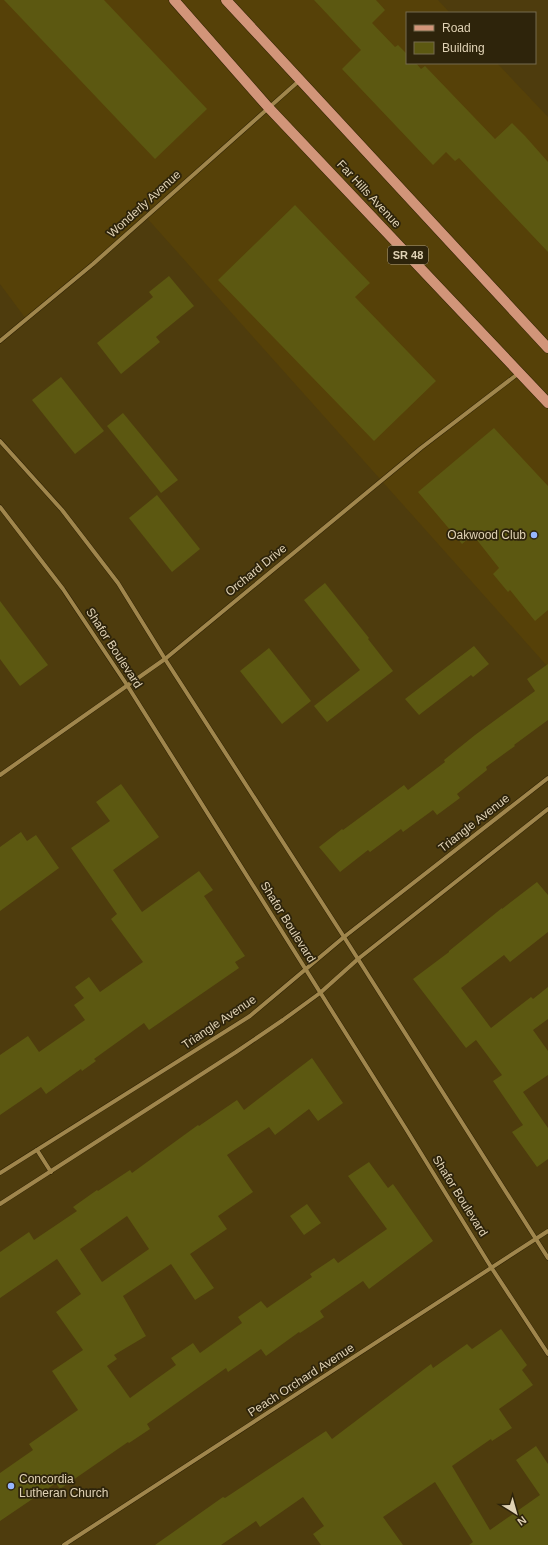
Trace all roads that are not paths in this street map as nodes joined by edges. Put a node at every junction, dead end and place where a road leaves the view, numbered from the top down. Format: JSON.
{"nodes":[{"id":1,"x":174,"y":0,"type":"edge"},
{"id":2,"x":226,"y":0,"type":"edge"},
{"id":3,"x":300,"y":80,"type":"junction"},
{"id":4,"x":268,"y":107,"type":"junction"},
{"id":5,"x":0,"y":341,"type":"edge"},
{"id":6,"x":548,"y":348,"type":"edge"},
{"id":7,"x":520,"y":373,"type":"junction"},
{"id":8,"x":548,"y":403,"type":"edge"},
{"id":9,"x":0,"y":441,"type":"edge"},
{"id":10,"x":0,"y":507,"type":"edge"},
{"id":11,"x":165,"y":658,"type":"junction"},
{"id":12,"x":126,"y":685,"type":"junction"},
{"id":13,"x":0,"y":774,"type":"edge"},
{"id":14,"x":548,"y":778,"type":"edge"},
{"id":15,"x":548,"y":809,"type":"edge"},
{"id":16,"x":344,"y":937,"type":"junction"},
{"id":17,"x":358,"y":960,"type":"junction"},
{"id":18,"x":306,"y":970,"type":"junction"},
{"id":19,"x":320,"y":993,"type":"junction"},
{"id":20,"x":37,"y":1150,"type":"junction"},
{"id":21,"x":51,"y":1172,"type":"junction"},
{"id":22,"x":0,"y":1173,"type":"edge"},
{"id":23,"x":0,"y":1204,"type":"edge"},
{"id":24,"x":548,"y":1231,"type":"edge"},
{"id":25,"x":536,"y":1239,"type":"junction"},
{"id":26,"x":548,"y":1258,"type":"edge"},
{"id":27,"x":491,"y":1268,"type":"junction"},
{"id":28,"x":548,"y":1354,"type":"edge"},
{"id":29,"x":64,"y":1545,"type":"edge"}],
"edges":[{"from":1,"to":4,"type":"main road","name":"Far Hills Avenue","number":"SR 48"},
{"from":2,"to":3,"type":"main road"},
{"from":3,"to":4,"type":"street","name":"Wonderly Avenue"},
{"from":3,"to":6,"type":"main road"},
{"from":4,"to":5,"type":"street","name":"Wonderly Avenue"},
{"from":4,"to":7,"type":"main road","name":"Far Hills Avenue","number":"SR 48"},
{"from":7,"to":8,"type":"main road","name":"Far Hills Avenue","number":"SR 48"},
{"from":7,"to":11,"type":"street","name":"Orchard Drive"},
{"from":9,"to":11,"type":"street"},
{"from":10,"to":12,"type":"street","name":"Shafor Boulevard"},
{"from":11,"to":12,"type":"street","name":"Orchard Drive"},
{"from":11,"to":16,"type":"street"},
{"from":12,"to":13,"type":"street","name":"Orchard Drive"},
{"from":12,"to":18,"type":"street","name":"Shafor Boulevard"},
{"from":14,"to":16,"type":"street","name":"Triangle Avenue"},
{"from":15,"to":17,"type":"street"},
{"from":16,"to":17,"type":"street"},
{"from":16,"to":18,"type":"street","name":"Triangle Avenue"},
{"from":17,"to":19,"type":"street"},
{"from":17,"to":25,"type":"street"},
{"from":18,"to":19,"type":"street","name":"Shafor Boulevard"},
{"from":18,"to":20,"type":"street","name":"Triangle Avenue"},
{"from":19,"to":21,"type":"street"},
{"from":19,"to":27,"type":"street","name":"Shafor Boulevard"},
{"from":20,"to":21,"type":"street"},
{"from":20,"to":22,"type":"street","name":"Triangle Avenue"},
{"from":21,"to":23,"type":"street"},
{"from":24,"to":25,"type":"street","name":"Peach Orchard Avenue"},
{"from":25,"to":26,"type":"street"},
{"from":25,"to":27,"type":"street","name":"Peach Orchard Avenue"},
{"from":27,"to":28,"type":"street","name":"Shafor Boulevard"},
{"from":27,"to":29,"type":"street","name":"Peach Orchard Avenue"}]}
